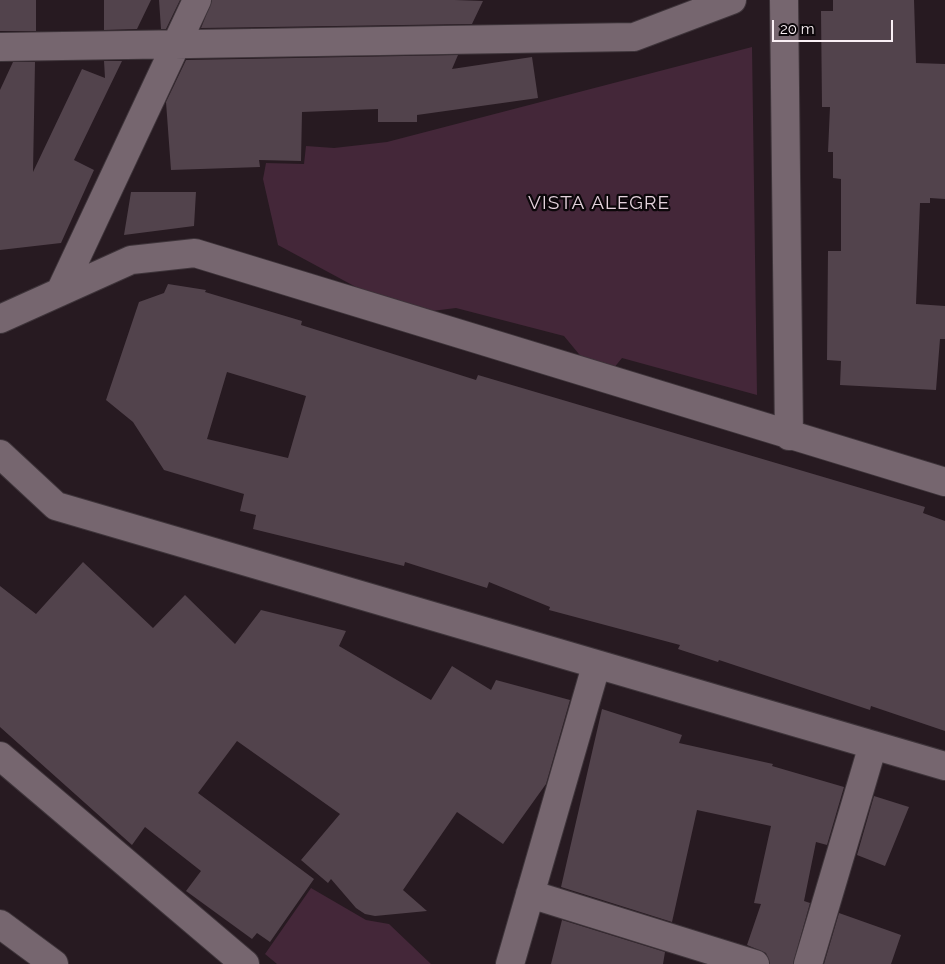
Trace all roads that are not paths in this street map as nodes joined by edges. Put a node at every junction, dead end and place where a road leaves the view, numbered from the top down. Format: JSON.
{"nodes":[{"id":1,"x":197,"y":0,"type":"edge"},
{"id":2,"x":732,"y":0,"type":"edge"},
{"id":3,"x":784,"y":0,"type":"edge"},
{"id":4,"x":176,"y":44,"type":"junction"},
{"id":5,"x":0,"y":47,"type":"edge"},
{"id":6,"x":60,"y":292,"type":"junction"},
{"id":7,"x":0,"y":319,"type":"edge"},
{"id":8,"x":789,"y":436,"type":"junction"},
{"id":9,"x":0,"y":454,"type":"edge"},
{"id":10,"x":945,"y":482,"type":"edge"},
{"id":11,"x":596,"y":666,"type":"junction"},
{"id":12,"x":873,"y":745,"type":"junction"},
{"id":13,"x":0,"y":756,"type":"edge"},
{"id":14,"x":945,"y":766,"type":"edge"},
{"id":15,"x":530,"y":894,"type":"junction"},
{"id":16,"x":0,"y":924,"type":"edge"},
{"id":17,"x":54,"y":964,"type":"edge"},
{"id":18,"x":246,"y":964,"type":"edge"},
{"id":19,"x":510,"y":964,"type":"edge"},
{"id":20,"x":755,"y":964,"type":"edge"},
{"id":21,"x":808,"y":964,"type":"edge"}],
"edges":[{"from":1,"to":4,"type":"street"},
{"from":2,"to":4,"type":"street"},
{"from":3,"to":8,"type":"street"},
{"from":4,"to":5,"type":"street"},
{"from":4,"to":6,"type":"street"},
{"from":6,"to":7,"type":"street"},
{"from":6,"to":8,"type":"street"},
{"from":8,"to":10,"type":"street"},
{"from":9,"to":11,"type":"street"},
{"from":11,"to":12,"type":"street"},
{"from":11,"to":15,"type":"street"},
{"from":12,"to":14,"type":"street"},
{"from":12,"to":21,"type":"street"},
{"from":13,"to":18,"type":"street"},
{"from":15,"to":19,"type":"street"},
{"from":15,"to":20,"type":"street"},
{"from":16,"to":17,"type":"street"}]}
